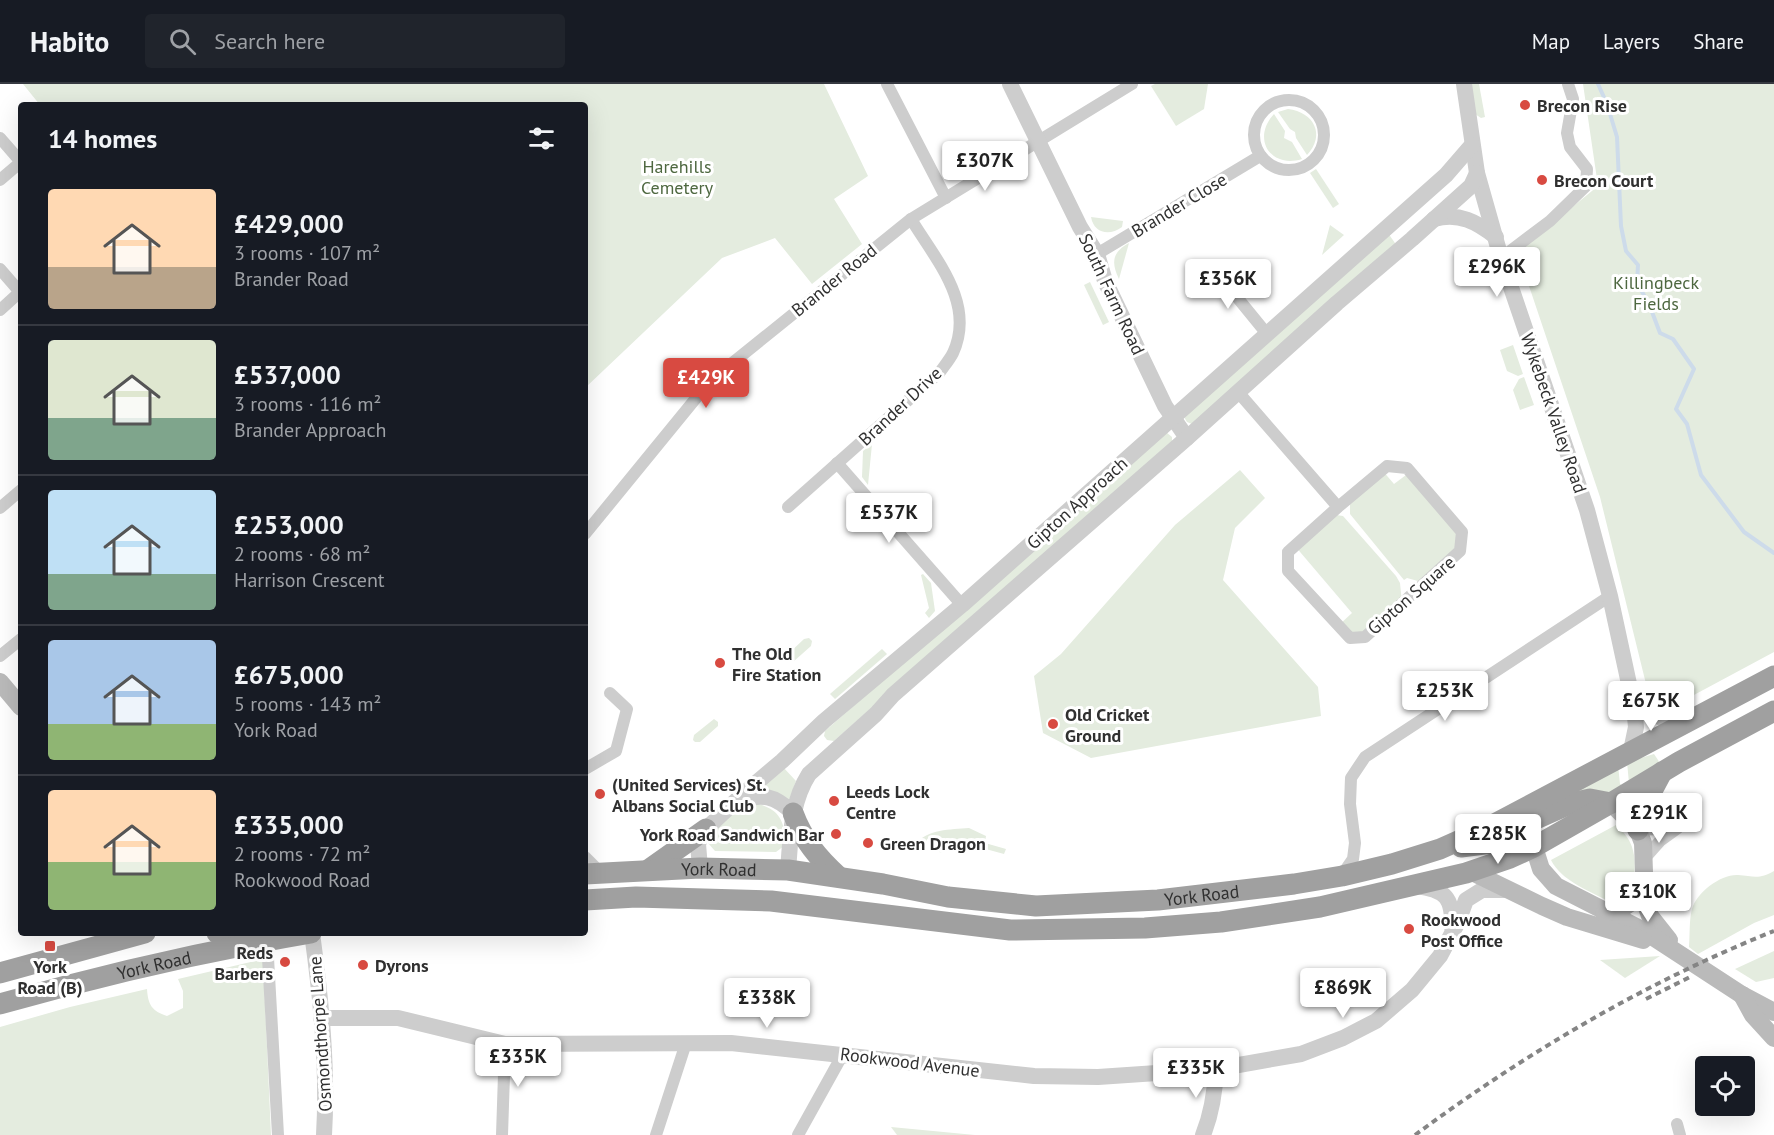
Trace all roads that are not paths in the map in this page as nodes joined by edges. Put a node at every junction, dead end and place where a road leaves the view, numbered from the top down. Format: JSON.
{"nodes":[{"id":1,"x":887,"y":84,"type":"edge"},
{"id":2,"x":1010,"y":84,"type":"edge"},
{"id":3,"x":1132,"y":84,"type":"edge"},
{"id":4,"x":1464,"y":84,"type":"edge"},
{"id":5,"x":1568,"y":84,"type":"edge"},
{"id":6,"x":0,"y":138,"type":"edge"},
{"id":7,"x":1038,"y":143,"type":"junction"},
{"id":8,"x":1472,"y":144,"type":"junction"},
{"id":9,"x":1260,"y":156,"type":"junction"},
{"id":10,"x":18,"y":159,"type":"edge"},
{"id":11,"x":18,"y":165,"type":"edge"},
{"id":12,"x":1477,"y":173,"type":"junction"},
{"id":13,"x":0,"y":180,"type":"edge"},
{"id":14,"x":946,"y":198,"type":"junction"},
{"id":15,"x":910,"y":219,"type":"junction"},
{"id":16,"x":1433,"y":219,"type":"junction"},
{"id":17,"x":1496,"y":237,"type":"junction"},
{"id":18,"x":1097,"y":254,"type":"junction"},
{"id":19,"x":1501,"y":258,"type":"junction"},
{"id":20,"x":0,"y":269,"type":"edge"},
{"id":21,"x":1246,"y":287,"type":"dead end"},
{"id":22,"x":18,"y":290,"type":"edge"},
{"id":23,"x":18,"y":294,"type":"edge"},
{"id":24,"x":0,"y":310,"type":"edge"},
{"id":25,"x":1268,"y":334,"type":"junction"},
{"id":26,"x":1238,"y":392,"type":"junction"},
{"id":27,"x":1172,"y":418,"type":"junction"},
{"id":28,"x":1187,"y":438,"type":"junction"},
{"id":29,"x":837,"y":463,"type":"junction"},
{"id":30,"x":18,"y":492,"type":"edge"},
{"id":31,"x":2,"y":502,"type":"edge"},
{"id":32,"x":788,"y":507,"type":"dead end"},
{"id":33,"x":1338,"y":507,"type":"junction"},
{"id":34,"x":588,"y":530,"type":"edge"},
{"id":35,"x":1610,"y":596,"type":"junction"},
{"id":36,"x":962,"y":605,"type":"junction"},
{"id":37,"x":18,"y":641,"type":"edge"},
{"id":38,"x":0,"y":656,"type":"edge"},
{"id":39,"x":1774,"y":676,"type":"edge"},
{"id":40,"x":0,"y":682,"type":"edge"},
{"id":41,"x":610,"y":693,"type":"dead end"},
{"id":42,"x":18,"y":703,"type":"edge"},
{"id":43,"x":1634,"y":707,"type":"junction"},
{"id":44,"x":1774,"y":711,"type":"edge"},
{"id":45,"x":1680,"y":725,"type":"junction"},
{"id":46,"x":1631,"y":752,"type":"junction"},
{"id":47,"x":588,"y":767,"type":"edge"},
{"id":48,"x":1662,"y":771,"type":"junction"},
{"id":49,"x":1547,"y":796,"type":"junction"},
{"id":50,"x":738,"y":799,"type":"junction"},
{"id":51,"x":1611,"y":803,"type":"junction"},
{"id":52,"x":793,"y":813,"type":"junction"},
{"id":53,"x":1536,"y":819,"type":"junction"},
{"id":54,"x":706,"y":829,"type":"junction"},
{"id":55,"x":1638,"y":830,"type":"junction"},
{"id":56,"x":1534,"y":847,"type":"junction"},
{"id":57,"x":1440,"y":849,"type":"junction"},
{"id":58,"x":1644,"y":859,"type":"junction"},
{"id":59,"x":700,"y":868,"type":"junction"},
{"id":60,"x":648,"y":870,"type":"junction"},
{"id":61,"x":788,"y":870,"type":"junction"},
{"id":62,"x":1473,"y":872,"type":"junction"},
{"id":63,"x":593,"y":873,"type":"edge"},
{"id":64,"x":1342,"y":876,"type":"junction"},
{"id":65,"x":839,"y":877,"type":"junction"},
{"id":66,"x":1644,"y":882,"type":"junction"},
{"id":67,"x":1416,"y":886,"type":"junction"},
{"id":68,"x":1508,"y":890,"type":"junction"},
{"id":69,"x":726,"y":898,"type":"junction"},
{"id":70,"x":588,"y":900,"type":"edge"},
{"id":71,"x":771,"y":901,"type":"junction"},
{"id":72,"x":1609,"y":912,"type":"junction"},
{"id":73,"x":1567,"y":917,"type":"junction"},
{"id":74,"x":1452,"y":934,"type":"junction"},
{"id":75,"x":134,"y":936,"type":"edge"},
{"id":76,"x":231,"y":936,"type":"edge"},
{"id":77,"x":294,"y":936,"type":"edge"},
{"id":78,"x":312,"y":936,"type":"edge"},
{"id":79,"x":259,"y":942,"type":"junction"},
{"id":80,"x":1677,"y":953,"type":"junction"},
{"id":81,"x":0,"y":973,"type":"edge"},
{"id":82,"x":1742,"y":995,"type":"junction"},
{"id":83,"x":0,"y":1004,"type":"edge"},
{"id":84,"x":1774,"y":1012,"type":"edge"},
{"id":85,"x":321,"y":1018,"type":"junction"},
{"id":86,"x":1774,"y":1038,"type":"edge"},
{"id":87,"x":686,"y":1043,"type":"junction"},
{"id":88,"x":505,"y":1044,"type":"junction"},
{"id":89,"x":843,"y":1054,"type":"junction"},
{"id":90,"x":1216,"y":1069,"type":"junction"},
{"id":91,"x":278,"y":1135,"type":"edge"},
{"id":92,"x":324,"y":1135,"type":"edge"},
{"id":93,"x":502,"y":1135,"type":"edge"},
{"id":94,"x":656,"y":1135,"type":"edge"},
{"id":95,"x":798,"y":1135,"type":"edge"},
{"id":96,"x":1203,"y":1135,"type":"edge"}],
"edges":[{"from":1,"to":14,"type":"street"},
{"from":2,"to":7,"type":"street","name":"South Farm Road"},
{"from":3,"to":7,"type":"street","name":"Brander Road"},
{"from":4,"to":8,"type":"street","name":"Wykebeck Valley Road"},
{"from":5,"to":19,"type":"street"},
{"from":6,"to":10,"type":"street"},
{"from":7,"to":14,"type":"street","name":"Brander Road"},
{"from":7,"to":18,"type":"street","name":"South Farm Road"},
{"from":8,"to":12,"type":"street","name":"Wykebeck Valley Road"},
{"from":8,"to":25,"type":"street","name":"Gipton Approach"},
{"from":9,"to":9,"type":"street"},
{"from":9,"to":18,"type":"street","name":"Brander Close"},
{"from":11,"to":13,"type":"street"},
{"from":12,"to":16,"type":"street","name":"Gipton Approach"},
{"from":12,"to":17,"type":"street","name":"Wykebeck Valley Road"},
{"from":14,"to":15,"type":"street","name":"Brander Road"},
{"from":15,"to":29,"type":"street","name":"Brander Drive"},
{"from":15,"to":34,"type":"street","name":"Brander Road"},
{"from":16,"to":17,"type":"street"},
{"from":16,"to":26,"type":"street","name":"Gipton Approach"},
{"from":17,"to":19,"type":"street","name":"Wykebeck Valley Road"},
{"from":18,"to":27,"type":"street","name":"South Farm Road"},
{"from":19,"to":35,"type":"street","name":"Wykebeck Valley Road"},
{"from":20,"to":22,"type":"street"},
{"from":21,"to":25,"type":"street"},
{"from":23,"to":24,"type":"street"},
{"from":25,"to":27,"type":"street","name":"Gipton Approach"},
{"from":26,"to":28,"type":"street","name":"Gipton Approach"},
{"from":26,"to":33,"type":"street"},
{"from":27,"to":28,"type":"street","name":"South Farm Road"},
{"from":27,"to":36,"type":"street","name":"Gipton Approach"},
{"from":28,"to":52,"type":"street","name":"Gipton Approach"},
{"from":29,"to":32,"type":"street","name":"Brander Drive"},
{"from":29,"to":36,"type":"street"},
{"from":30,"to":31,"type":"street"},
{"from":33,"to":33,"type":"street","name":"Gipton Square"},
{"from":35,"to":43,"type":"street","name":"Wykebeck Valley Road"},
{"from":35,"to":64,"type":"street"},
{"from":36,"to":50,"type":"street","name":"Gipton Approach"},
{"from":37,"to":38,"type":"street"},
{"from":39,"to":45,"type":"highway","name":"York Road"},
{"from":40,"to":42,"type":"main road"},
{"from":41,"to":47,"type":"street"},
{"from":43,"to":45,"type":"street"},
{"from":43,"to":46,"type":"street","name":"Wykebeck Valley Road"},
{"from":44,"to":48,"type":"highway","name":"York Road"},
{"from":45,"to":46,"type":"highway","name":"York Road"},
{"from":46,"to":49,"type":"highway","name":"York Road"},
{"from":48,"to":51,"type":"highway","name":"York Road"},
{"from":48,"to":55,"type":"highway"},
{"from":49,"to":53,"type":"highway"},
{"from":49,"to":57,"type":"highway","name":"York Road"},
{"from":50,"to":52,"type":"street"},
{"from":50,"to":54,"type":"street","name":"Gipton Approach"},
{"from":51,"to":53,"type":"highway"},
{"from":51,"to":55,"type":"main road"},
{"from":51,"to":56,"type":"highway","name":"York Road"},
{"from":52,"to":61,"type":"street","name":"Gipton Approach"},
{"from":52,"to":65,"type":"highway"},
{"from":53,"to":56,"type":"highway"},
{"from":53,"to":57,"type":"highway"},
{"from":54,"to":59,"type":"street"},
{"from":54,"to":60,"type":"highway"},
{"from":55,"to":58,"type":"main road"},
{"from":55,"to":58,"type":"street"},
{"from":56,"to":62,"type":"highway","name":"York Road"},
{"from":56,"to":72,"type":"main road"},
{"from":57,"to":64,"type":"highway","name":"York Road"},
{"from":58,"to":66,"type":"main road"},
{"from":59,"to":60,"type":"highway","name":"York Road"},
{"from":59,"to":61,"type":"highway","name":"York Road"},
{"from":59,"to":69,"type":"highway"},
{"from":60,"to":63,"type":"highway","name":"York Road"},
{"from":61,"to":65,"type":"highway","name":"York Road"},
{"from":61,"to":71,"type":"highway"},
{"from":62,"to":67,"type":"highway","name":"York Road"},
{"from":62,"to":68,"type":"main road"},
{"from":64,"to":65,"type":"highway","name":"York Road"},
{"from":66,"to":72,"type":"main road"},
{"from":66,"to":80,"type":"main road"},
{"from":67,"to":71,"type":"highway","name":"York Road"},
{"from":67,"to":74,"type":"street"},
{"from":68,"to":73,"type":"main road"},
{"from":68,"to":74,"type":"street","name":"Rookwood Avenue"},
{"from":69,"to":70,"type":"highway","name":"York Road"},
{"from":69,"to":71,"type":"highway","name":"York Road"},
{"from":72,"to":73,"type":"main road"},
{"from":72,"to":80,"type":"main road"},
{"from":73,"to":80,"type":"main road"},
{"from":74,"to":90,"type":"street","name":"Rookwood Avenue"},
{"from":75,"to":81,"type":"highway","name":"York Road"},
{"from":76,"to":79,"type":"highway"},
{"from":77,"to":79,"type":"highway","name":"York Road"},
{"from":78,"to":85,"type":"street","name":"Osmondthorpe Lane"},
{"from":79,"to":83,"type":"highway","name":"York Road"},
{"from":79,"to":91,"type":"street"},
{"from":80,"to":82,"type":"main road"},
{"from":82,"to":84,"type":"main road"},
{"from":82,"to":86,"type":"main road"},
{"from":85,"to":88,"type":"street","name":"Rookwood Avenue"},
{"from":85,"to":92,"type":"street","name":"Osmondthorpe Lane"},
{"from":87,"to":88,"type":"street","name":"Rookwood Avenue"},
{"from":87,"to":89,"type":"street","name":"Rookwood Avenue"},
{"from":87,"to":94,"type":"street"},
{"from":88,"to":93,"type":"street"},
{"from":89,"to":90,"type":"street","name":"Rookwood Avenue"},
{"from":89,"to":95,"type":"street"},
{"from":90,"to":96,"type":"street"}]}
